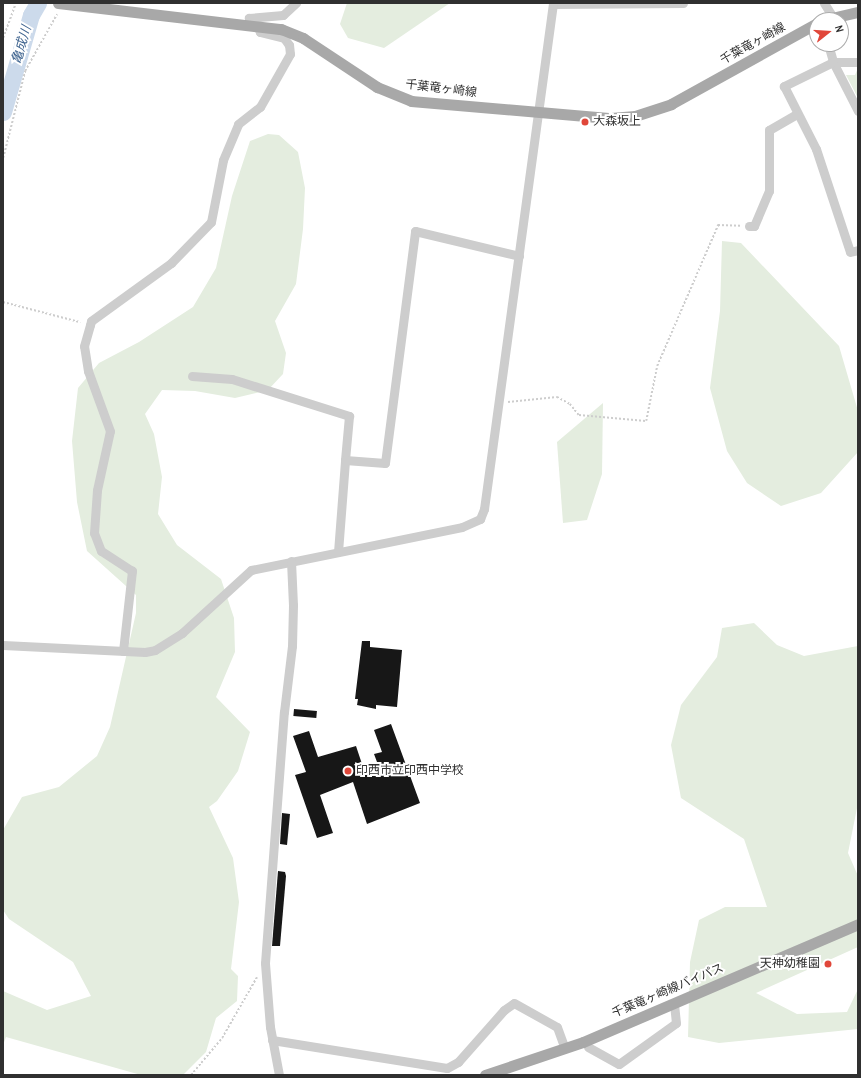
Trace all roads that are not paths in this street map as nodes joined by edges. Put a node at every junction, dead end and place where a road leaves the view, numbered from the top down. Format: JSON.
{"nodes":[{"id":1,"x":60,"y":3,"type":"edge"},
{"id":2,"x":296,"y":3,"type":"edge"},
{"id":3,"x":553,"y":3,"type":"edge"},
{"id":4,"x":683,"y":3,"type":"edge"},
{"id":5,"x":257,"y":25,"type":"junction"},
{"id":6,"x":809,"y":28,"type":"edge"},
{"id":7,"x":830,"y":52,"type":"edge"},
{"id":8,"x":833,"y":62,"type":"junction"},
{"id":9,"x":858,"y":62,"type":"edge"},
{"id":10,"x":858,"y":110,"type":"edge"},
{"id":11,"x":538,"y":112,"type":"junction"},
{"id":12,"x":798,"y":114,"type":"junction"},
{"id":13,"x":749,"y":226,"type":"road end"},
{"id":14,"x":858,"y":250,"type":"edge"},
{"id":15,"x":519,"y":256,"type":"junction"},
{"id":16,"x":192,"y":376,"type":"dead end"},
{"id":17,"x":345,"y":460,"type":"junction"},
{"id":18,"x":338,"y":552,"type":"junction"},
{"id":19,"x":291,"y":560,"type":"junction"},
{"id":20,"x":3,"y":645,"type":"edge"},
{"id":21,"x":123,"y":651,"type":"junction"},
{"id":22,"x":858,"y":924,"type":"edge"},
{"id":23,"x":674,"y":1003,"type":"junction"},
{"id":24,"x":272,"y":1040,"type":"junction"},
{"id":25,"x":588,"y":1047,"type":"dead end"},
{"id":26,"x":565,"y":1049,"type":"junction"},
{"id":27,"x":279,"y":1075,"type":"edge"},
{"id":28,"x":485,"y":1075,"type":"edge"}],
"edges":[{"from":1,"to":5,"type":"main road","name":"千葉竜ヶ崎線"},
{"from":2,"to":5,"type":"street"},
{"from":3,"to":4,"type":"street"},
{"from":3,"to":11,"type":"street"},
{"from":5,"to":11,"type":"main road","name":"千葉竜ヶ崎線"},
{"from":5,"to":21,"type":"street"},
{"from":6,"to":11,"type":"main road","name":"千葉竜ヶ崎線"},
{"from":7,"to":8,"type":"street"},
{"from":8,"to":9,"type":"street"},
{"from":8,"to":10,"type":"street"},
{"from":8,"to":12,"type":"street"},
{"from":11,"to":15,"type":"street"},
{"from":12,"to":13,"type":"street"},
{"from":12,"to":14,"type":"street"},
{"from":15,"to":17,"type":"street"},
{"from":15,"to":18,"type":"street"},
{"from":16,"to":17,"type":"street"},
{"from":17,"to":18,"type":"street"},
{"from":18,"to":19,"type":"street"},
{"from":19,"to":21,"type":"street"},
{"from":19,"to":24,"type":"street"},
{"from":20,"to":21,"type":"street"},
{"from":22,"to":23,"type":"main road","name":"千葉竜ヶ崎線バイパス"},
{"from":23,"to":25,"type":"street"},
{"from":23,"to":26,"type":"main road","name":"千葉竜ヶ崎線バイパス"},
{"from":24,"to":26,"type":"street"},
{"from":24,"to":27,"type":"street"},
{"from":26,"to":28,"type":"main road","name":"千葉竜ヶ崎線バイパス"}]}
